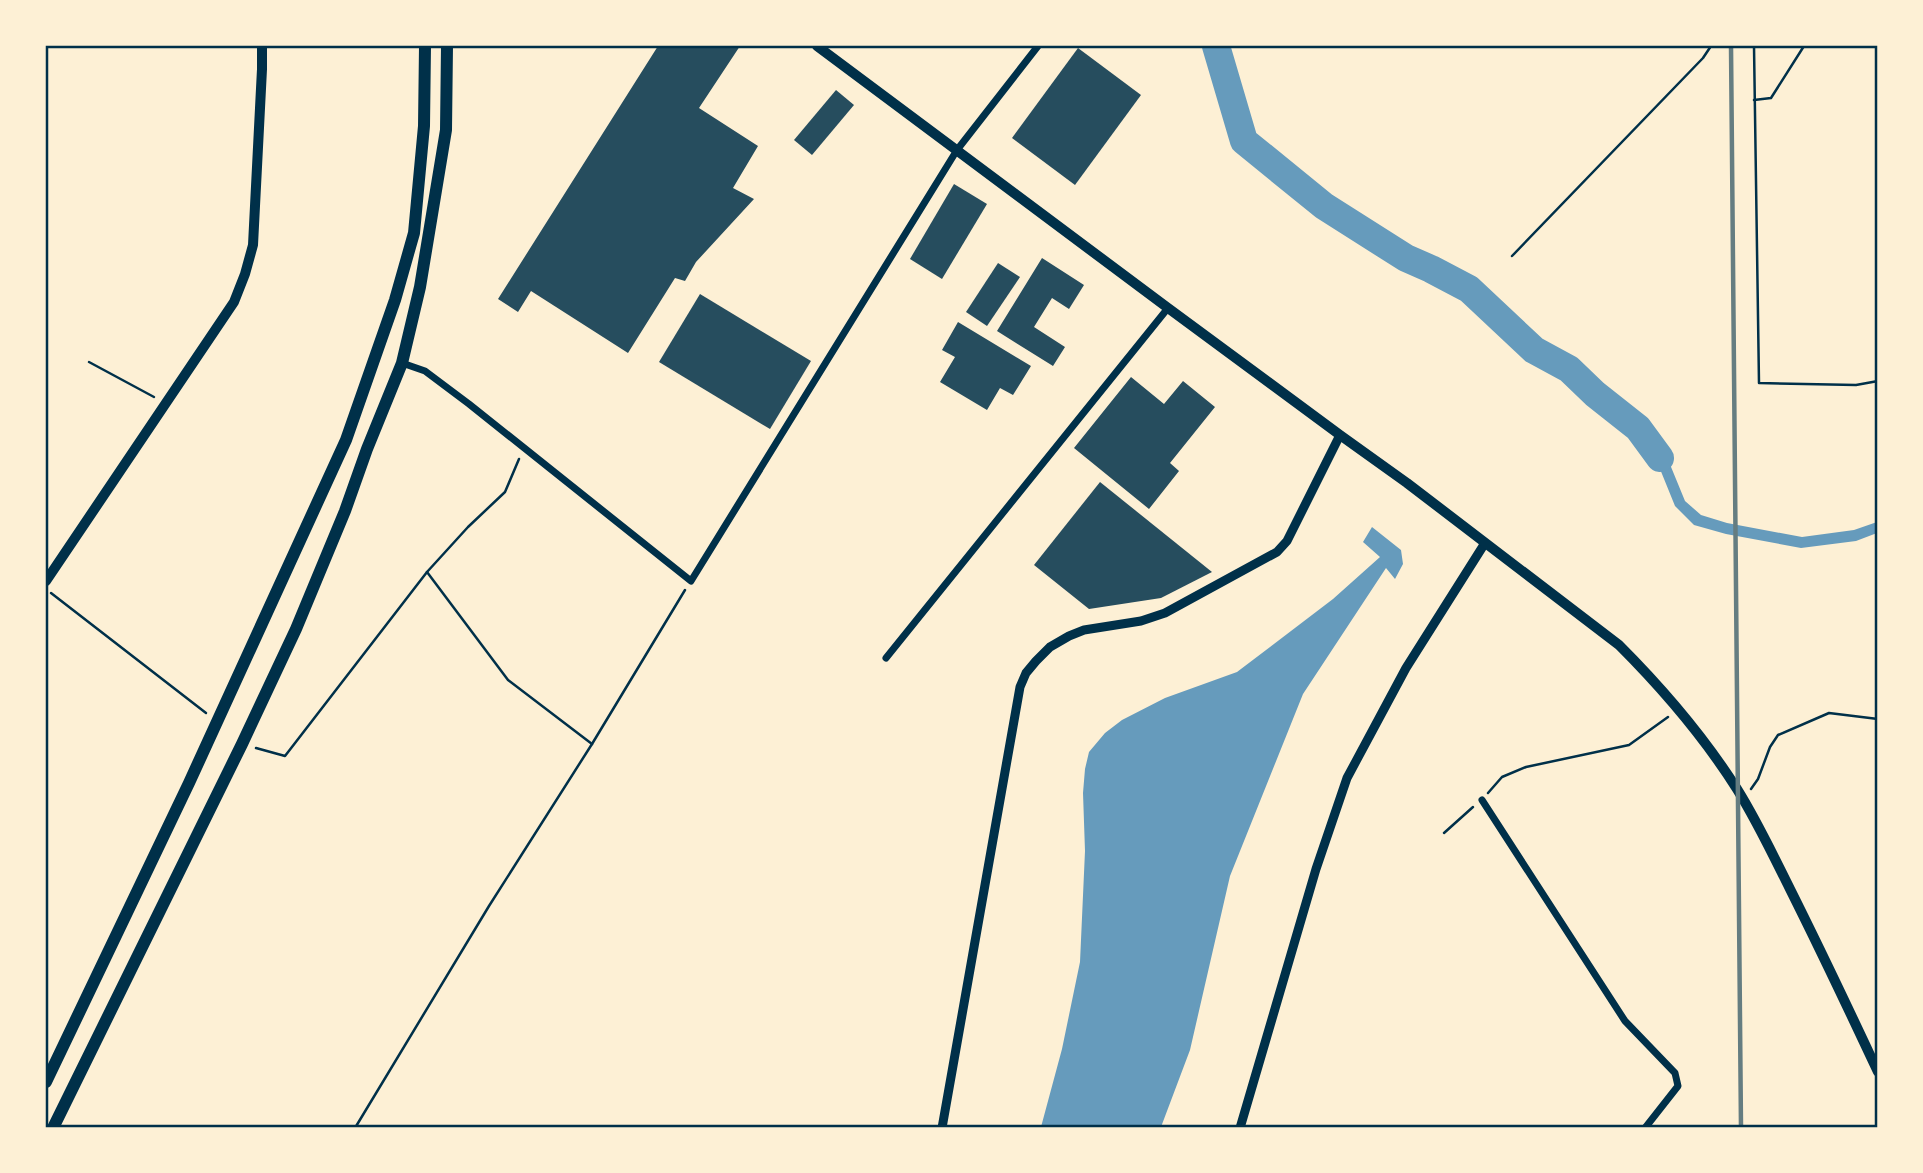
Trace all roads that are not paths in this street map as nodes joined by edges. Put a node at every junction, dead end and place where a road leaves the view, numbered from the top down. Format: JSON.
{"nodes":[{"id":1,"x":262,"y":46,"type":"edge"},
{"id":2,"x":425,"y":46,"type":"edge"},
{"id":3,"x":447,"y":46,"type":"edge"},
{"id":4,"x":817,"y":46,"type":"edge"},
{"id":5,"x":1038,"y":46,"type":"edge"},
{"id":6,"x":957,"y":149,"type":"junction"},
{"id":7,"x":1168,"y":308,"type":"junction"},
{"id":8,"x":402,"y":363,"type":"junction"},
{"id":9,"x":1340,"y":435,"type":"junction"},
{"id":10,"x":1486,"y":543,"type":"junction"},
{"id":11,"x":46,"y":581,"type":"edge"},
{"id":12,"x":886,"y":658,"type":"dead end"},
{"id":13,"x":1482,"y":800,"type":"road end"},
{"id":14,"x":1878,"y":1072,"type":"edge"},
{"id":15,"x":46,"y":1082,"type":"edge"},
{"id":16,"x":1240,"y":1126,"type":"edge"},
{"id":17,"x":53,"y":1128,"type":"edge"},
{"id":18,"x":942,"y":1128,"type":"edge"},
{"id":19,"x":1252,"y":1128,"type":"edge"},
{"id":20,"x":1645,"y":1128,"type":"edge"}],
"edges":[{"from":1,"to":11,"type":"main road"},
{"from":2,"to":15,"type":"highway"},
{"from":3,"to":8,"type":"highway"},
{"from":4,"to":6,"type":"main road"},
{"from":5,"to":6,"type":"street"},
{"from":6,"to":7,"type":"main road"},
{"from":6,"to":8,"type":"street"},
{"from":7,"to":9,"type":"main road"},
{"from":7,"to":12,"type":"street"},
{"from":8,"to":17,"type":"highway"},
{"from":9,"to":10,"type":"main road"},
{"from":9,"to":18,"type":"street"},
{"from":10,"to":14,"type":"main road"},
{"from":10,"to":16,"type":"street"},
{"from":13,"to":20,"type":"street"},
{"from":16,"to":19,"type":"street"}]}
